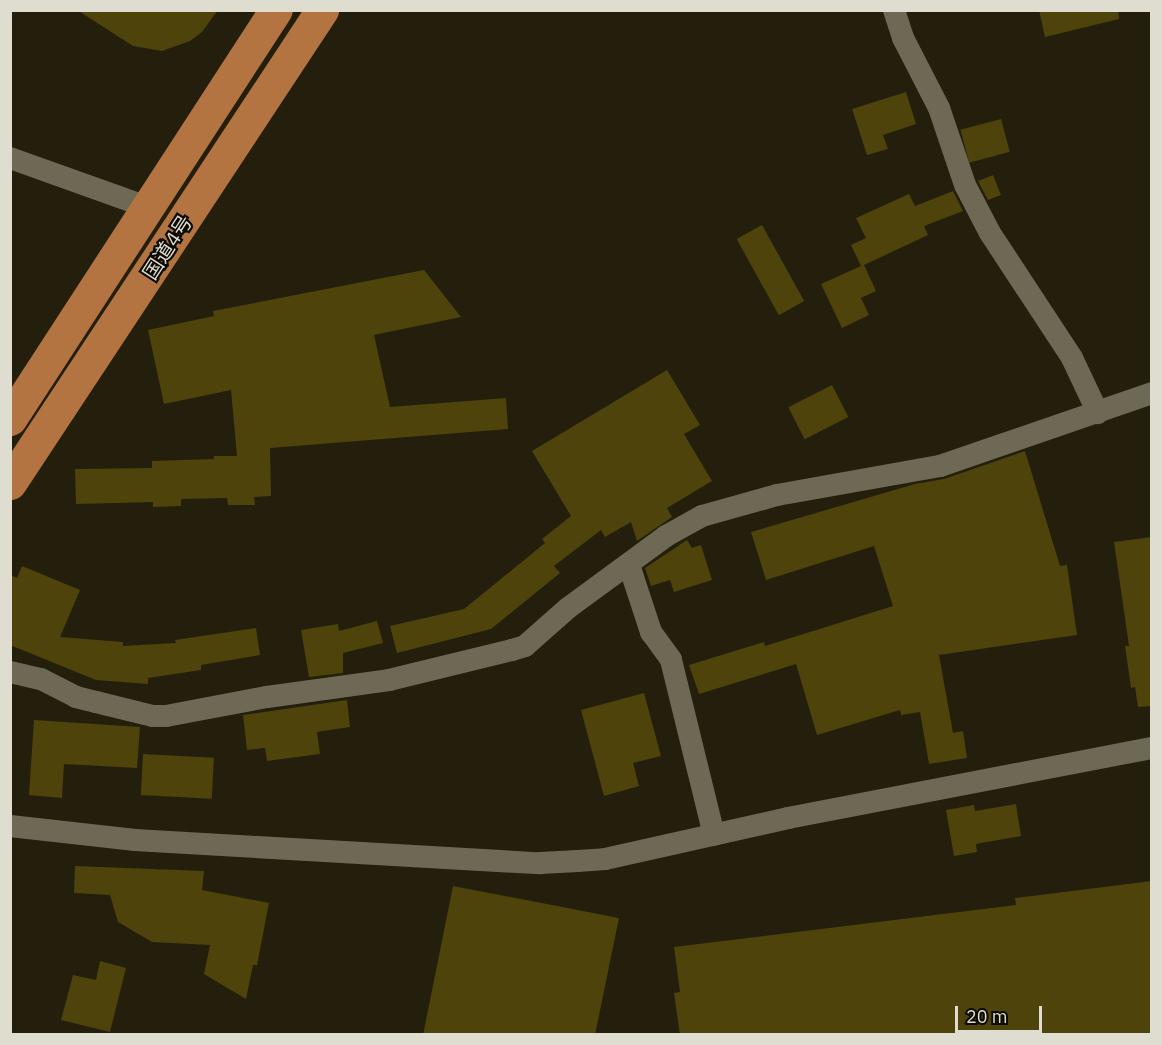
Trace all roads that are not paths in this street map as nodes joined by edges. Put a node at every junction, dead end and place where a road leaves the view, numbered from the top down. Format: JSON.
{"nodes":[{"id":1,"x":276,"y":10,"type":"edge"},
{"id":2,"x":321,"y":10,"type":"edge"},
{"id":3,"x":894,"y":10,"type":"edge"},
{"id":4,"x":10,"y":158,"type":"edge"},
{"id":5,"x":150,"y":208,"type":"junction"},
{"id":6,"x":1152,"y":393,"type":"edge"},
{"id":7,"x":1098,"y":413,"type":"junction"},
{"id":8,"x":10,"y":419,"type":"edge"},
{"id":9,"x":10,"y":483,"type":"edge"},
{"id":10,"x":629,"y":564,"type":"junction"},
{"id":11,"x":10,"y":672,"type":"edge"},
{"id":12,"x":1152,"y":748,"type":"edge"},
{"id":13,"x":10,"y":826,"type":"edge"},
{"id":14,"x":714,"y":835,"type":"junction"}],
"edges":[{"from":1,"to":5,"type":"highway","name":"国道4号"},
{"from":2,"to":9,"type":"highway","name":"国道4号"},
{"from":3,"to":7,"type":"street"},
{"from":4,"to":5,"type":"street"},
{"from":5,"to":8,"type":"highway","name":"国道4号"},
{"from":6,"to":7,"type":"street"},
{"from":7,"to":10,"type":"street"},
{"from":10,"to":11,"type":"street"},
{"from":10,"to":14,"type":"street"},
{"from":12,"to":14,"type":"street"},
{"from":13,"to":14,"type":"street"}]}
